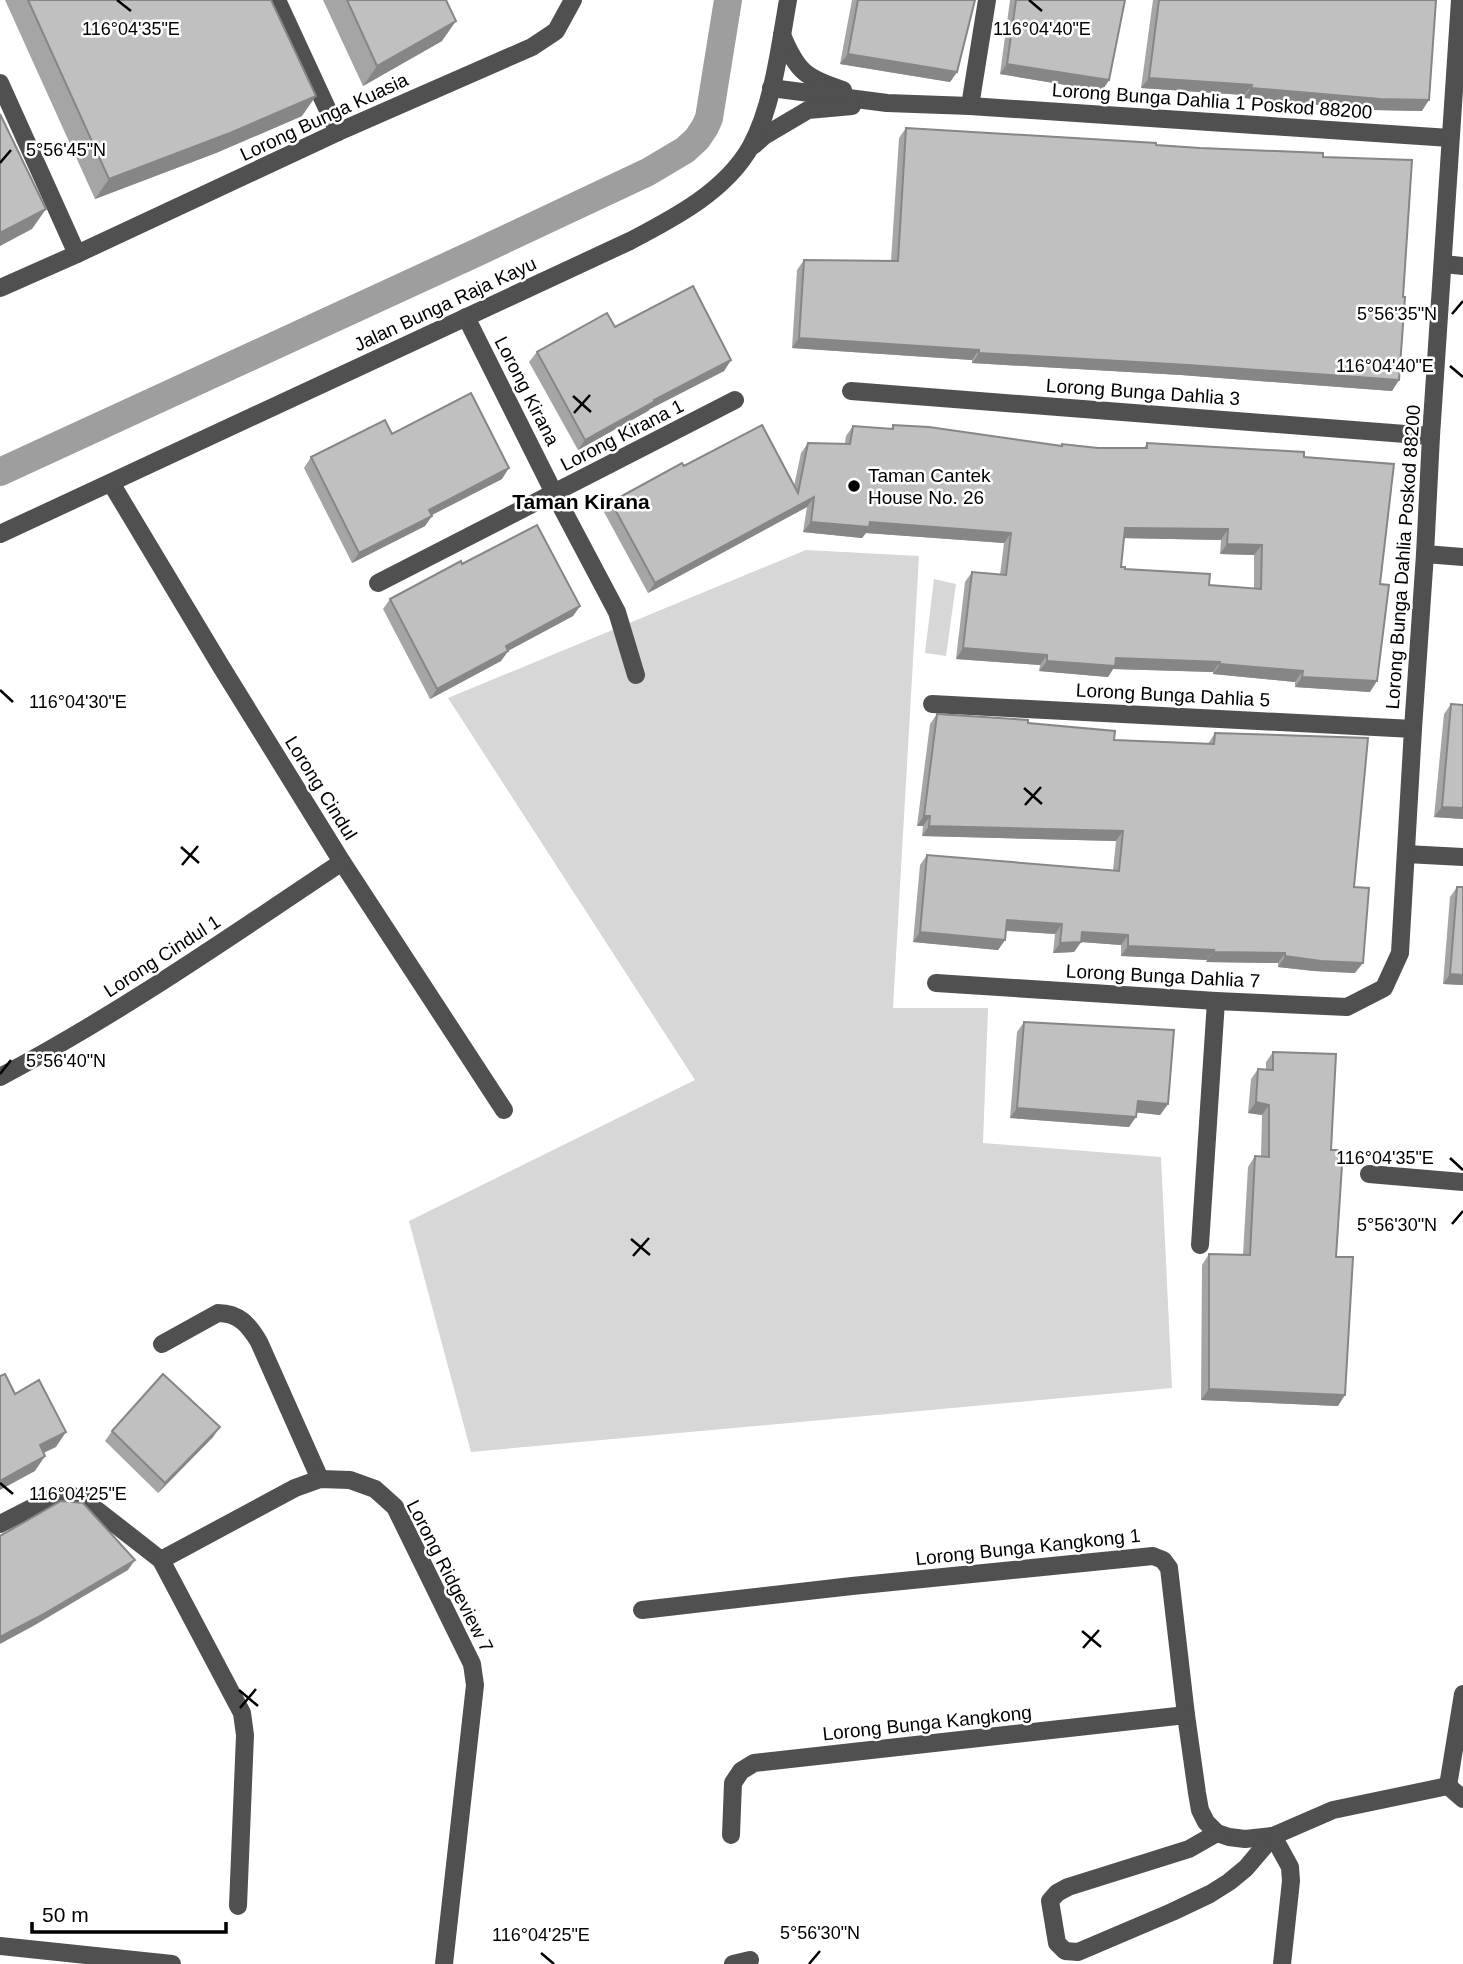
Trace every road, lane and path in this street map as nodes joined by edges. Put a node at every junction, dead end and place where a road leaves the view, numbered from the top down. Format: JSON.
{"nodes":[{"id":1,"x":277,"y":0,"type":"edge"},
{"id":2,"x":573,"y":0,"type":"edge"},
{"id":3,"x":788,"y":0,"type":"edge"},
{"id":4,"x":987,"y":0,"type":"edge"},
{"id":5,"x":1460,"y":0,"type":"edge"},
{"id":6,"x":782,"y":35,"type":"junction"},
{"id":7,"x":0,"y":83,"type":"edge"},
{"id":8,"x":771,"y":88,"type":"junction"},
{"id":9,"x":887,"y":103,"type":"junction"},
{"id":10,"x":970,"y":106,"type":"junction"},
{"id":11,"x":338,"y":132,"type":"junction"},
{"id":12,"x":1450,"y":138,"type":"junction"},
{"id":13,"x":750,"y":147,"type":"junction"},
{"id":14,"x":77,"y":254,"type":"junction"},
{"id":15,"x":1444,"y":264,"type":"junction"},
{"id":16,"x":1463,"y":266,"type":"edge"},
{"id":17,"x":0,"y":288,"type":"edge"},
{"id":18,"x":466,"y":317,"type":"junction"},
{"id":19,"x":851,"y":391,"type":"dead end"},
{"id":20,"x":736,"y":400,"type":"dead end"},
{"id":21,"x":1431,"y":436,"type":"junction"},
{"id":22,"x":111,"y":483,"type":"junction"},
{"id":23,"x":554,"y":493,"type":"junction"},
{"id":24,"x":0,"y":534,"type":"edge"},
{"id":25,"x":1425,"y":554,"type":"junction"},
{"id":26,"x":1463,"y":557,"type":"edge"},
{"id":27,"x":379,"y":583,"type":"dead end"},
{"id":28,"x":636,"y":675,"type":"dead end"},
{"id":29,"x":932,"y":704,"type":"dead end"},
{"id":30,"x":1413,"y":729,"type":"junction"},
{"id":31,"x":1406,"y":854,"type":"junction"},
{"id":32,"x":1463,"y":857,"type":"edge"},
{"id":33,"x":342,"y":862,"type":"junction"},
{"id":34,"x":936,"y":983,"type":"dead end"},
{"id":35,"x":1384,"y":988,"type":"joint"},
{"id":36,"x":1216,"y":1001,"type":"junction"},
{"id":37,"x":0,"y":1077,"type":"edge"},
{"id":38,"x":504,"y":1110,"type":"dead end"},
{"id":39,"x":1369,"y":1174,"type":"dead end"},
{"id":40,"x":1463,"y":1182,"type":"edge"},
{"id":41,"x":1200,"y":1245,"type":"dead end"},
{"id":42,"x":162,"y":1344,"type":"dead end"},
{"id":43,"x":320,"y":1479,"type":"junction"},
{"id":44,"x":0,"y":1524,"type":"edge"},
{"id":45,"x":161,"y":1560,"type":"junction"},
{"id":46,"x":642,"y":1610,"type":"dead end"},
{"id":47,"x":1463,"y":1694,"type":"edge"},
{"id":48,"x":1185,"y":1715,"type":"junction"},
{"id":49,"x":1448,"y":1786,"type":"junction"},
{"id":50,"x":1463,"y":1799,"type":"edge"},
{"id":51,"x":1217,"y":1833,"type":"junction"},
{"id":52,"x":731,"y":1835,"type":"dead end"},
{"id":53,"x":1273,"y":1836,"type":"junction"},
{"id":54,"x":238,"y":1906,"type":"dead end"},
{"id":55,"x":0,"y":1946,"type":"edge"},
{"id":56,"x":172,"y":1964,"type":"edge"},
{"id":57,"x":444,"y":1964,"type":"edge"},
{"id":58,"x":1282,"y":1964,"type":"edge"}],
"edges":[{"from":1,"to":11,"type":"street"},
{"from":2,"to":11,"type":"street","name":"Lorong Bunga Kuasia"},
{"from":3,"to":6,"type":"street","name":"Jalan Bunga Raja Kayu"},
{"from":4,"to":10,"type":"street"},
{"from":5,"to":12,"type":"street","name":"Lorong Bunga Dahlia Poskod 88200"},
{"from":6,"to":8,"type":"street","name":"Jalan Bunga Raja Kayu"},
{"from":6,"to":9,"type":"street"},
{"from":7,"to":14,"type":"street"},
{"from":8,"to":9,"type":"street"},
{"from":8,"to":13,"type":"street","name":"Jalan Bunga Raja Kayu"},
{"from":9,"to":10,"type":"street","name":"Lorong Bunga Dahlia 1 Poskod 88200"},
{"from":9,"to":13,"type":"street"},
{"from":10,"to":12,"type":"street","name":"Lorong Bunga Dahlia 1 Poskod 88200"},
{"from":11,"to":14,"type":"street","name":"Lorong Bunga Kuasia"},
{"from":12,"to":15,"type":"street","name":"Lorong Bunga Dahlia Poskod 88200"},
{"from":13,"to":18,"type":"street","name":"Jalan Bunga Raja Kayu"},
{"from":14,"to":17,"type":"street","name":"Lorong Bunga Kuasia"},
{"from":15,"to":16,"type":"street"},
{"from":15,"to":21,"type":"street","name":"Lorong Bunga Dahlia Poskod 88200"},
{"from":18,"to":22,"type":"street","name":"Jalan Bunga Raja Kayu"},
{"from":18,"to":23,"type":"street","name":"Lorong Kirana"},
{"from":19,"to":21,"type":"street","name":"Lorong Bunga Dahlia 3"},
{"from":20,"to":23,"type":"street","name":"Lorong Kirana 1"},
{"from":21,"to":25,"type":"street","name":"Lorong Bunga Dahlia Poskod 88200"},
{"from":22,"to":24,"type":"street","name":"Jalan Bunga Raja Kayu"},
{"from":22,"to":33,"type":"street","name":"Lorong Cindul"},
{"from":23,"to":27,"type":"street","name":"Lorong Kirana 1"},
{"from":23,"to":28,"type":"street","name":"Lorong Kirana"},
{"from":25,"to":26,"type":"street"},
{"from":25,"to":30,"type":"street","name":"Lorong Bunga Dahlia Poskod 88200"},
{"from":29,"to":30,"type":"street","name":"Lorong Bunga Dahlia 5"},
{"from":30,"to":31,"type":"street","name":"Lorong Bunga Dahlia Poskod 88200"},
{"from":31,"to":32,"type":"street"},
{"from":31,"to":35,"type":"street","name":"Lorong Bunga Dahlia Poskod 88200"},
{"from":33,"to":37,"type":"street","name":"Lorong Cindul 1"},
{"from":33,"to":38,"type":"street","name":"Lorong Cindul"},
{"from":34,"to":36,"type":"street","name":"Lorong Bunga Dahlia 7"},
{"from":35,"to":36,"type":"street","name":"Lorong Bunga Dahlia 7"},
{"from":36,"to":41,"type":"street"},
{"from":39,"to":40,"type":"street"},
{"from":42,"to":43,"type":"street"},
{"from":43,"to":45,"type":"street","name":"Lorong Ridgeview 7"},
{"from":43,"to":57,"type":"street","name":"Lorong Ridgeview 7"},
{"from":44,"to":45,"type":"street"},
{"from":45,"to":54,"type":"street"},
{"from":46,"to":48,"type":"street","name":"Lorong Bunga Kangkong 1"},
{"from":47,"to":49,"type":"street"},
{"from":48,"to":51,"type":"street","name":"Lorong Bunga Kangkong 1"},
{"from":48,"to":52,"type":"street","name":"Lorong Bunga Kangkong"},
{"from":49,"to":50,"type":"street"},
{"from":49,"to":53,"type":"street"},
{"from":51,"to":53,"type":"street"},
{"from":51,"to":53,"type":"street"},
{"from":53,"to":58,"type":"street"},
{"from":55,"to":56,"type":"street"}]}
